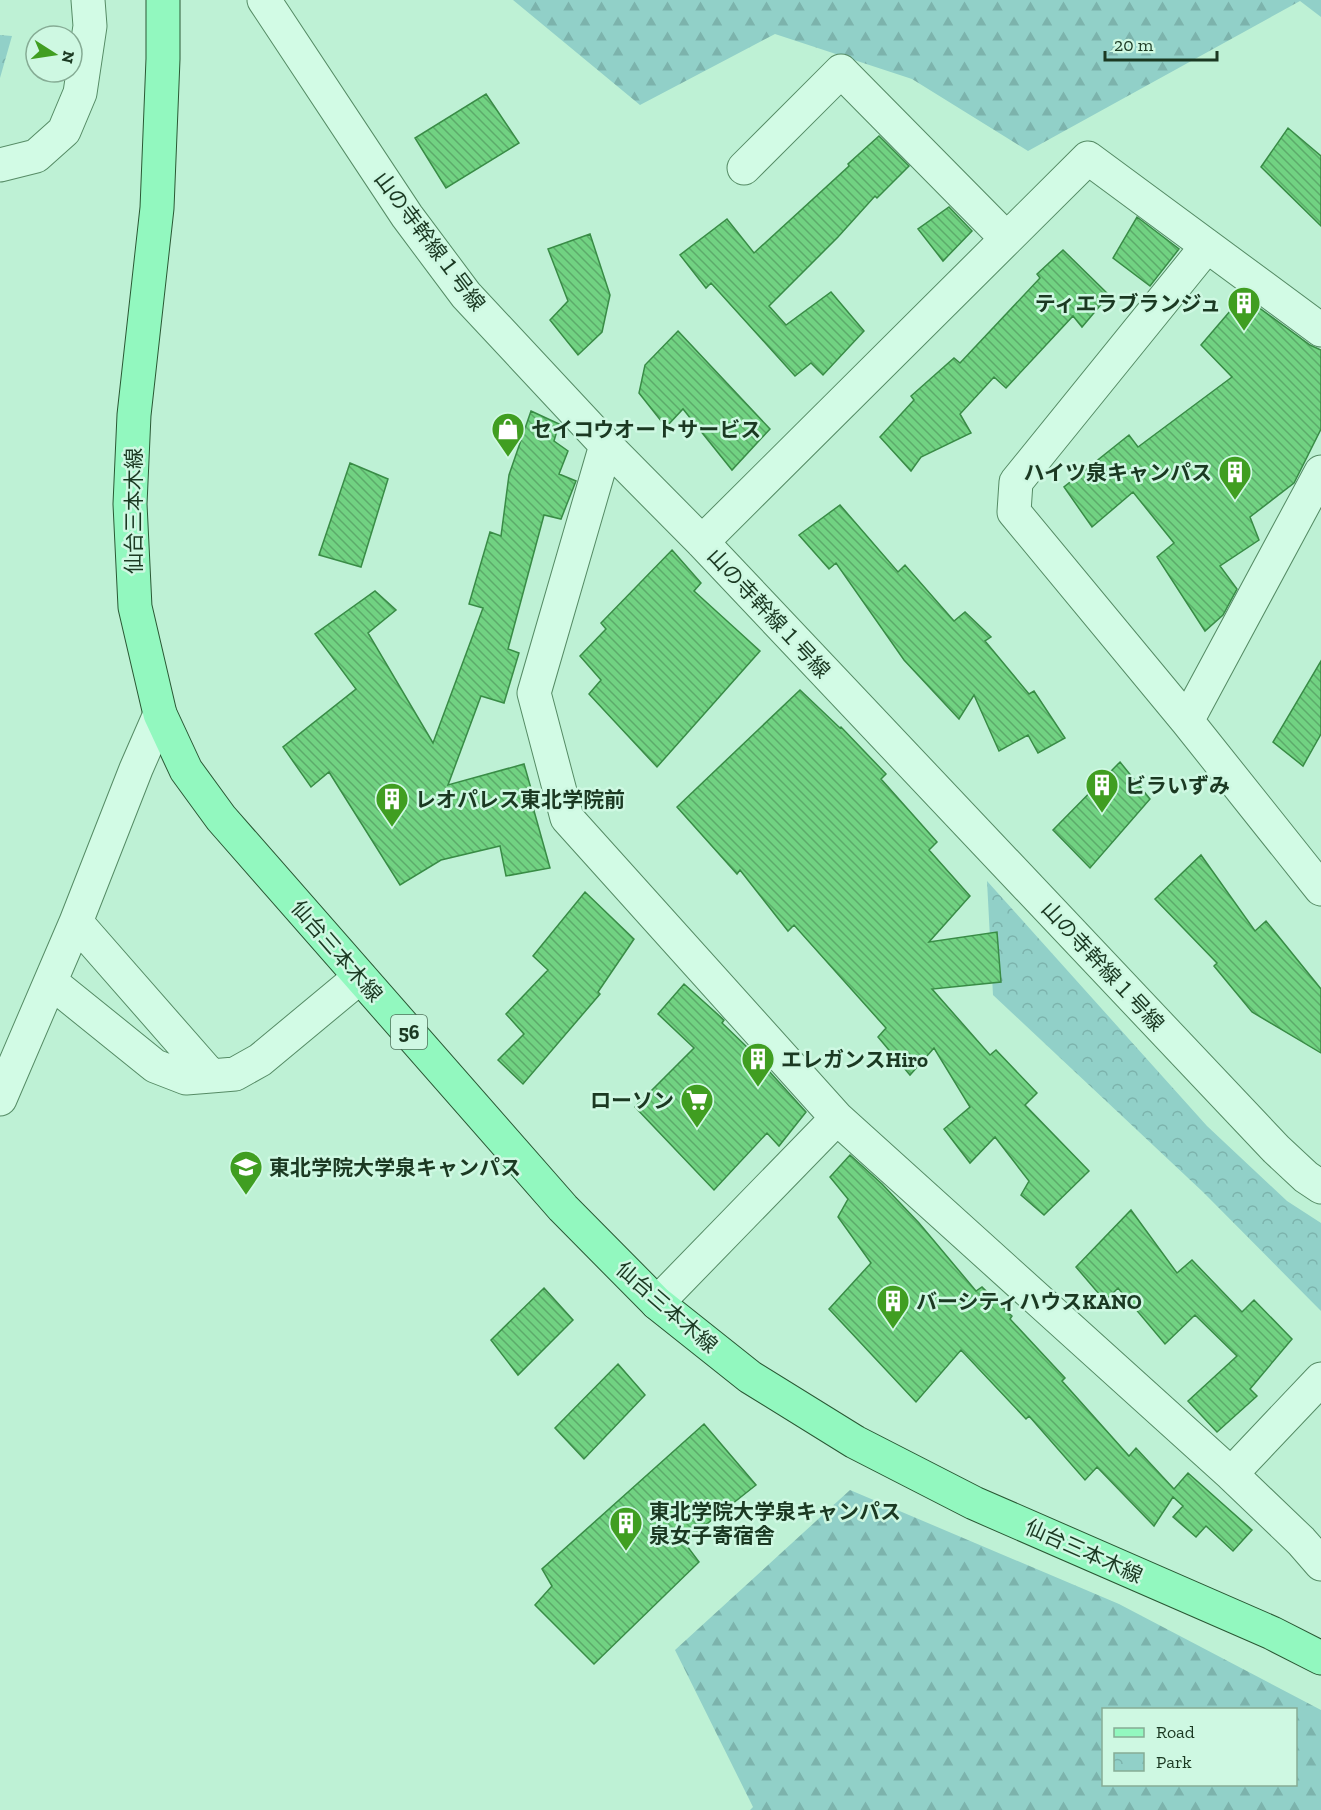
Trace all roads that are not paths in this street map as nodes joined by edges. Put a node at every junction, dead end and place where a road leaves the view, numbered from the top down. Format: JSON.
{"nodes":[{"id":1,"x":88,"y":0,"type":"edge"},
{"id":2,"x":163,"y":0,"type":"edge"},
{"id":3,"x":264,"y":0,"type":"edge"},
{"id":4,"x":0,"y":165,"type":"edge"},
{"id":5,"x":744,"y":168,"type":"dead end"},
{"id":6,"x":1006,"y":238,"type":"junction"},
{"id":7,"x":1207,"y":246,"type":"junction"},
{"id":8,"x":1321,"y":330,"type":"edge"},
{"id":9,"x":606,"y":445,"type":"junction"},
{"id":10,"x":1321,"y":472,"type":"edge"},
{"id":11,"x":702,"y":542,"type":"junction"},
{"id":12,"x":160,"y":714,"type":"junction"},
{"id":13,"x":1187,"y":721,"type":"junction"},
{"id":14,"x":1321,"y":889,"type":"edge"},
{"id":15,"x":76,"y":922,"type":"junction"},
{"id":16,"x":360,"y":976,"type":"junction"},
{"id":17,"x":51,"y":982,"type":"junction"},
{"id":18,"x":211,"y":1076,"type":"junction"},
{"id":19,"x":0,"y":1099,"type":"edge"},
{"id":20,"x":837,"y":1118,"type":"junction"},
{"id":21,"x":1321,"y":1187,"type":"edge"},
{"id":22,"x":657,"y":1304,"type":"junction"},
{"id":23,"x":1321,"y":1379,"type":"edge"},
{"id":24,"x":1232,"y":1474,"type":"junction"},
{"id":25,"x":1321,"y":1564,"type":"edge"},
{"id":26,"x":1319,"y":1650,"type":"edge"}],
"edges":[{"from":1,"to":4,"type":"street"},
{"from":2,"to":12,"type":"main road","name":"仙台三本木線","number":"56"},
{"from":3,"to":9,"type":"street","name":"山の寺幹線１号線"},
{"from":5,"to":6,"type":"street"},
{"from":6,"to":7,"type":"street"},
{"from":6,"to":11,"type":"street"},
{"from":7,"to":8,"type":"street"},
{"from":7,"to":13,"type":"street"},
{"from":9,"to":11,"type":"street","name":"山の寺幹線１号線"},
{"from":9,"to":20,"type":"street"},
{"from":10,"to":13,"type":"street"},
{"from":11,"to":21,"type":"street","name":"山の寺幹線１号線"},
{"from":12,"to":15,"type":"street"},
{"from":12,"to":16,"type":"main road","name":"仙台三本木線","number":"56"},
{"from":13,"to":14,"type":"street"},
{"from":15,"to":17,"type":"street"},
{"from":15,"to":18,"type":"street"},
{"from":16,"to":18,"type":"street"},
{"from":16,"to":22,"type":"main road","name":"仙台三本木線","number":"56"},
{"from":17,"to":18,"type":"street"},
{"from":17,"to":19,"type":"street"},
{"from":20,"to":22,"type":"street"},
{"from":20,"to":24,"type":"street"},
{"from":22,"to":26,"type":"main road","name":"仙台三本木線","number":"56"},
{"from":23,"to":24,"type":"street"},
{"from":24,"to":25,"type":"street"}]}
